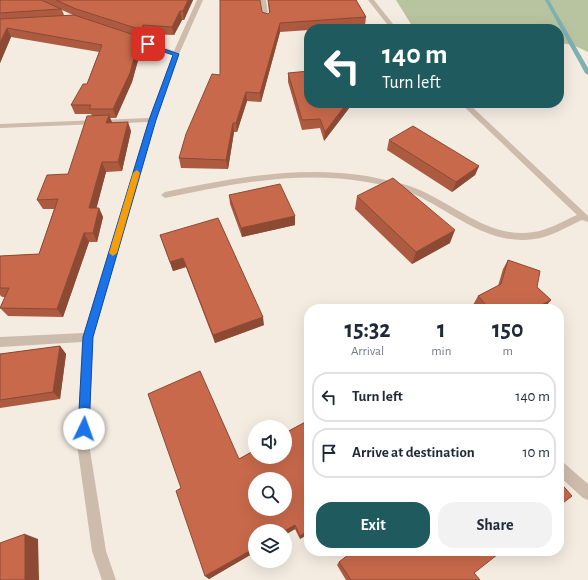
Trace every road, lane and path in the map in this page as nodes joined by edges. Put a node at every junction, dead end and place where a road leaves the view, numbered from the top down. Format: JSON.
{"nodes":[{"id":1,"x":200,"y":0,"type":"edge"},
{"id":2,"x":263,"y":0,"type":"edge"},
{"id":3,"x":371,"y":0,"type":"edge"},
{"id":4,"x":267,"y":20,"type":"edge"},
{"id":5,"x":390,"y":24,"type":"edge"},
{"id":6,"x":119,"y":35,"type":"edge"},
{"id":7,"x":176,"y":54,"type":"junction"},
{"id":8,"x":469,"y":108,"type":"edge"},
{"id":9,"x":152,"y":120,"type":"junction"},
{"id":10,"x":0,"y":126,"type":"edge"},
{"id":11,"x":165,"y":195,"type":"dead end"},
{"id":12,"x":585,"y":218,"type":"edge"},
{"id":13,"x":88,"y":337,"type":"junction"},
{"id":14,"x":0,"y":342,"type":"edge"},
{"id":15,"x":564,"y":472,"type":"edge"},
{"id":16,"x":588,"y":493,"type":"edge"},
{"id":17,"x":109,"y":580,"type":"edge"}],
"edges":[{"from":1,"to":7,"type":"street"},
{"from":2,"to":4,"type":"street"},
{"from":3,"to":5,"type":"street"},
{"from":6,"to":7,"type":"street"},
{"from":7,"to":9,"type":"street"},
{"from":8,"to":12,"type":"street"},
{"from":9,"to":10,"type":"street"},
{"from":9,"to":13,"type":"street"},
{"from":11,"to":12,"type":"street"},
{"from":13,"to":14,"type":"street"},
{"from":13,"to":17,"type":"street"},
{"from":15,"to":16,"type":"street"}]}
